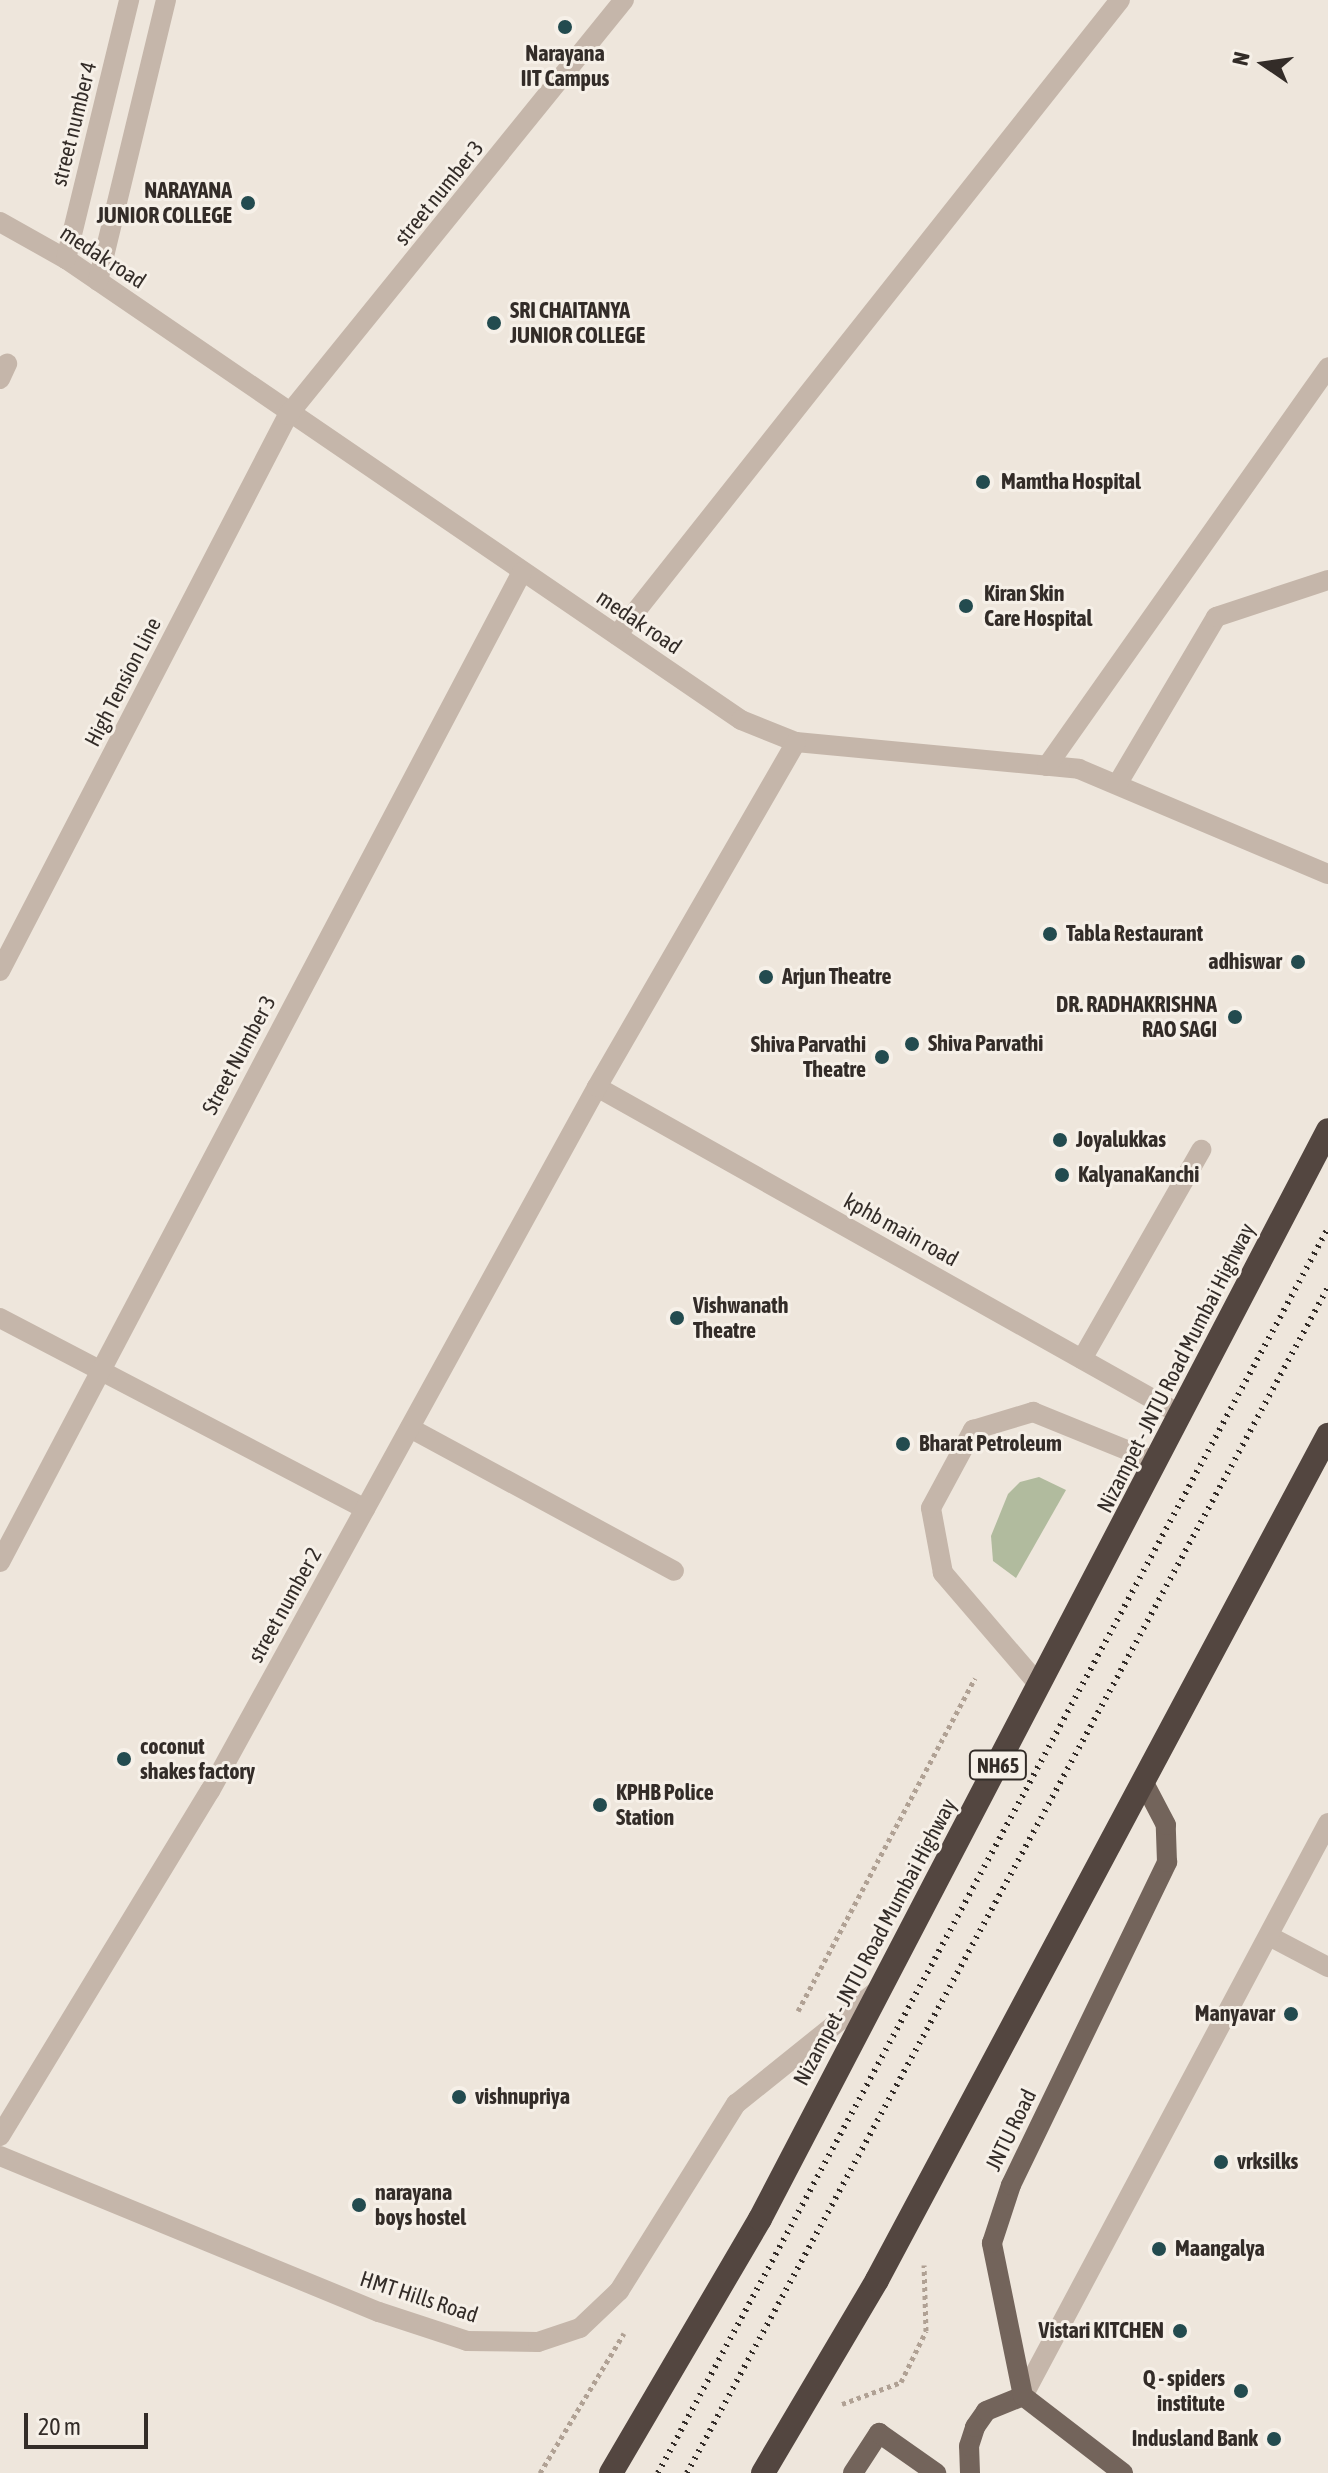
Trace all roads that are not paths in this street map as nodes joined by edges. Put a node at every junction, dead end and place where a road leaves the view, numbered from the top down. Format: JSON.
{"nodes":[{"id":1,"x":129,"y":0,"type":"edge"},
{"id":2,"x":166,"y":0,"type":"edge"},
{"id":3,"x":624,"y":0,"type":"edge"},
{"id":4,"x":1120,"y":0,"type":"edge"},
{"id":5,"x":0,"y":222,"type":"edge"},
{"id":6,"x":66,"y":259,"type":"junction"},
{"id":7,"x":98,"y":281,"type":"junction"},
{"id":8,"x":1328,"y":367,"type":"edge"},
{"id":9,"x":288,"y":415,"type":"junction"},
{"id":10,"x":522,"y":572,"type":"junction"},
{"id":11,"x":1328,"y":580,"type":"edge"},
{"id":12,"x":617,"y":635,"type":"junction"},
{"id":13,"x":796,"y":742,"type":"junction"},
{"id":14,"x":1047,"y":766,"type":"junction"},
{"id":15,"x":1118,"y":783,"type":"junction"},
{"id":16,"x":1328,"y":874,"type":"edge"},
{"id":17,"x":0,"y":971,"type":"edge"},
{"id":18,"x":597,"y":1087,"type":"junction"},
{"id":19,"x":1328,"y":1130,"type":"edge"},
{"id":20,"x":1201,"y":1150,"type":"dead end"},
{"id":21,"x":0,"y":1318,"type":"edge"},
{"id":22,"x":1082,"y":1359,"type":"junction"},
{"id":23,"x":99,"y":1370,"type":"junction"},
{"id":24,"x":1181,"y":1415,"type":"junction"},
{"id":25,"x":410,"y":1428,"type":"junction"},
{"id":26,"x":1328,"y":1435,"type":"edge"},
{"id":27,"x":1156,"y":1462,"type":"junction"},
{"id":28,"x":365,"y":1509,"type":"junction"},
{"id":29,"x":0,"y":1562,"type":"edge"},
{"id":30,"x":674,"y":1571,"type":"dead end"},
{"id":31,"x":1039,"y":1685,"type":"junction"},
{"id":32,"x":1144,"y":1783,"type":"junction"},
{"id":33,"x":1328,"y":1823,"type":"edge"},
{"id":34,"x":1269,"y":1936,"type":"junction"},
{"id":35,"x":1328,"y":1967,"type":"edge"},
{"id":36,"x":881,"y":1987,"type":"junction"},
{"id":37,"x":0,"y":2136,"type":"edge"},
{"id":38,"x":0,"y":2156,"type":"edge"},
{"id":39,"x":1023,"y":2396,"type":"junction"},
{"id":40,"x":611,"y":2473,"type":"edge"},
{"id":41,"x":763,"y":2473,"type":"edge"},
{"id":42,"x":853,"y":2473,"type":"edge"},
{"id":43,"x":936,"y":2473,"type":"edge"},
{"id":44,"x":970,"y":2473,"type":"edge"},
{"id":45,"x":1123,"y":2473,"type":"edge"}],
"edges":[{"from":1,"to":6,"type":"street","name":"street number 4"},
{"from":2,"to":7,"type":"street"},
{"from":3,"to":9,"type":"street","name":"street number 3"},
{"from":4,"to":12,"type":"street"},
{"from":5,"to":6,"type":"street","name":"medak road"},
{"from":6,"to":7,"type":"street","name":"medak road"},
{"from":7,"to":9,"type":"street","name":"medak road"},
{"from":8,"to":14,"type":"street"},
{"from":9,"to":10,"type":"street","name":"medak road"},
{"from":9,"to":17,"type":"street","name":"High Tension Line"},
{"from":10,"to":12,"type":"street","name":"medak road"},
{"from":10,"to":23,"type":"street","name":"Street Number 3"},
{"from":11,"to":15,"type":"street"},
{"from":12,"to":13,"type":"street","name":"medak road"},
{"from":13,"to":14,"type":"street","name":"medak road"},
{"from":13,"to":18,"type":"street","name":"street number 2"},
{"from":14,"to":15,"type":"street","name":"medak road"},
{"from":15,"to":16,"type":"street","name":"medak road"},
{"from":18,"to":22,"type":"street","name":"kphb main road"},
{"from":18,"to":25,"type":"street","name":"street number 2"},
{"from":19,"to":24,"type":"highway","name":"Nizampet - JNTU Road Mumbai Highway","number":"NH65"},
{"from":20,"to":22,"type":"street"},
{"from":21,"to":23,"type":"street"},
{"from":22,"to":24,"type":"street","name":"kphb main road"},
{"from":23,"to":28,"type":"street"},
{"from":23,"to":29,"type":"street","name":"Street Number 3"},
{"from":24,"to":27,"type":"highway","name":"Nizampet - JNTU Road Mumbai Highway","number":"NH65"},
{"from":25,"to":28,"type":"street","name":"street number 2"},
{"from":25,"to":30,"type":"street"},
{"from":26,"to":32,"type":"highway"},
{"from":27,"to":31,"type":"highway","name":"Nizampet - JNTU Road Mumbai Highway","number":"NH65"},
{"from":27,"to":31,"type":"street"},
{"from":28,"to":37,"type":"street","name":"street number 2"},
{"from":31,"to":36,"type":"highway","name":"Nizampet - JNTU Road Mumbai Highway","number":"NH65"},
{"from":32,"to":39,"type":"main road","name":"JNTU Road"},
{"from":32,"to":41,"type":"highway"},
{"from":33,"to":34,"type":"street"},
{"from":34,"to":35,"type":"street"},
{"from":34,"to":39,"type":"street"},
{"from":36,"to":38,"type":"street","name":"HMT Hills Road"},
{"from":36,"to":40,"type":"highway","name":"Nizampet - JNTU Road Mumbai Highway","number":"NH65"},
{"from":39,"to":44,"type":"main road"},
{"from":39,"to":45,"type":"main road"},
{"from":42,"to":43,"type":"main road"}]}
